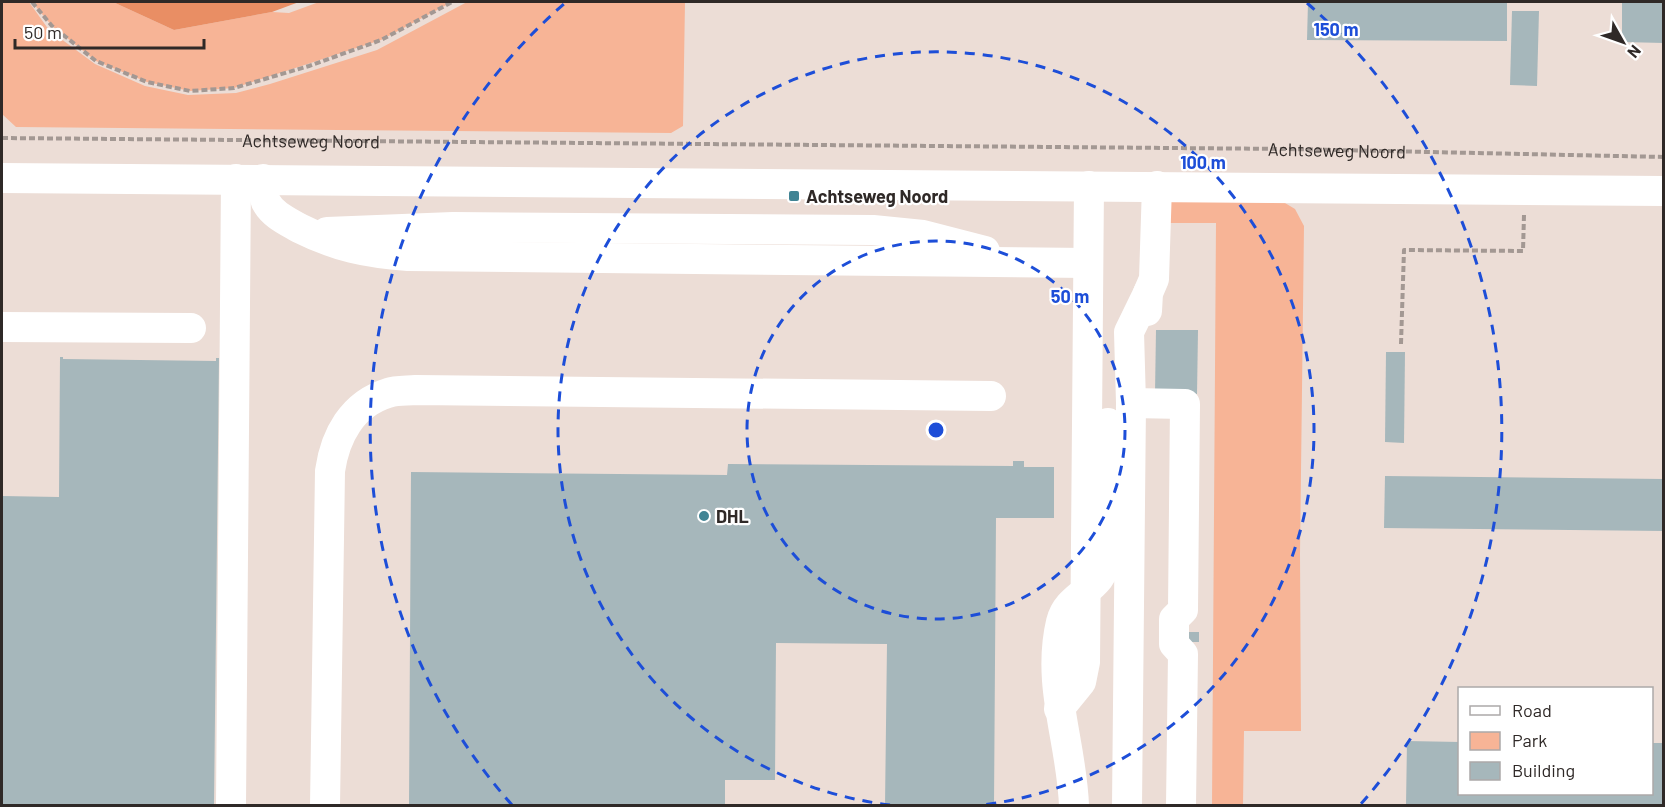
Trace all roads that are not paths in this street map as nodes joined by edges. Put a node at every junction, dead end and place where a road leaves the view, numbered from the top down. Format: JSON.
{"nodes":[{"id":1,"x":2,"y":178,"type":"edge"},
{"id":2,"x":249,"y":179,"type":"junction"},
{"id":3,"x":1089,"y":186,"type":"junction"},
{"id":4,"x":1157,"y":186,"type":"junction"},
{"id":5,"x":1664,"y":190,"type":"edge"},
{"id":6,"x":1088,"y":263,"type":"junction"},
{"id":7,"x":2,"y":327,"type":"edge"},
{"id":8,"x":191,"y":328,"type":"dead end"},
{"id":9,"x":1138,"y":341,"type":"junction"},
{"id":10,"x":991,"y":396,"type":"dead end"},
{"id":11,"x":1131,"y":403,"type":"junction"},
{"id":12,"x":1086,"y":590,"type":"junction"},
{"id":13,"x":1129,"y":632,"type":"junction"},
{"id":14,"x":1174,"y":633,"type":"junction"},
{"id":15,"x":231,"y":806,"type":"edge"},
{"id":16,"x":325,"y":806,"type":"edge"},
{"id":17,"x":1074,"y":806,"type":"edge"},
{"id":18,"x":1127,"y":806,"type":"edge"},
{"id":19,"x":1181,"y":806,"type":"edge"}],
"edges":[{"from":1,"to":2,"type":"street","name":"Achtseweg Noord"},
{"from":2,"to":3,"type":"street","name":"Achtseweg Noord"},
{"from":2,"to":6,"type":"street"},
{"from":2,"to":15,"type":"street"},
{"from":3,"to":4,"type":"street","name":"Achtseweg Noord"},
{"from":3,"to":6,"type":"street"},
{"from":4,"to":5,"type":"street","name":"Achtseweg Noord"},
{"from":4,"to":9,"type":"street"},
{"from":6,"to":12,"type":"street"},
{"from":7,"to":8,"type":"street"},
{"from":9,"to":11,"type":"street"},
{"from":9,"to":12,"type":"street"},
{"from":10,"to":16,"type":"street"},
{"from":11,"to":13,"type":"street"},
{"from":11,"to":14,"type":"street"},
{"from":12,"to":17,"type":"street"},
{"from":13,"to":14,"type":"street"},
{"from":13,"to":18,"type":"street"},
{"from":14,"to":19,"type":"street"}]}
